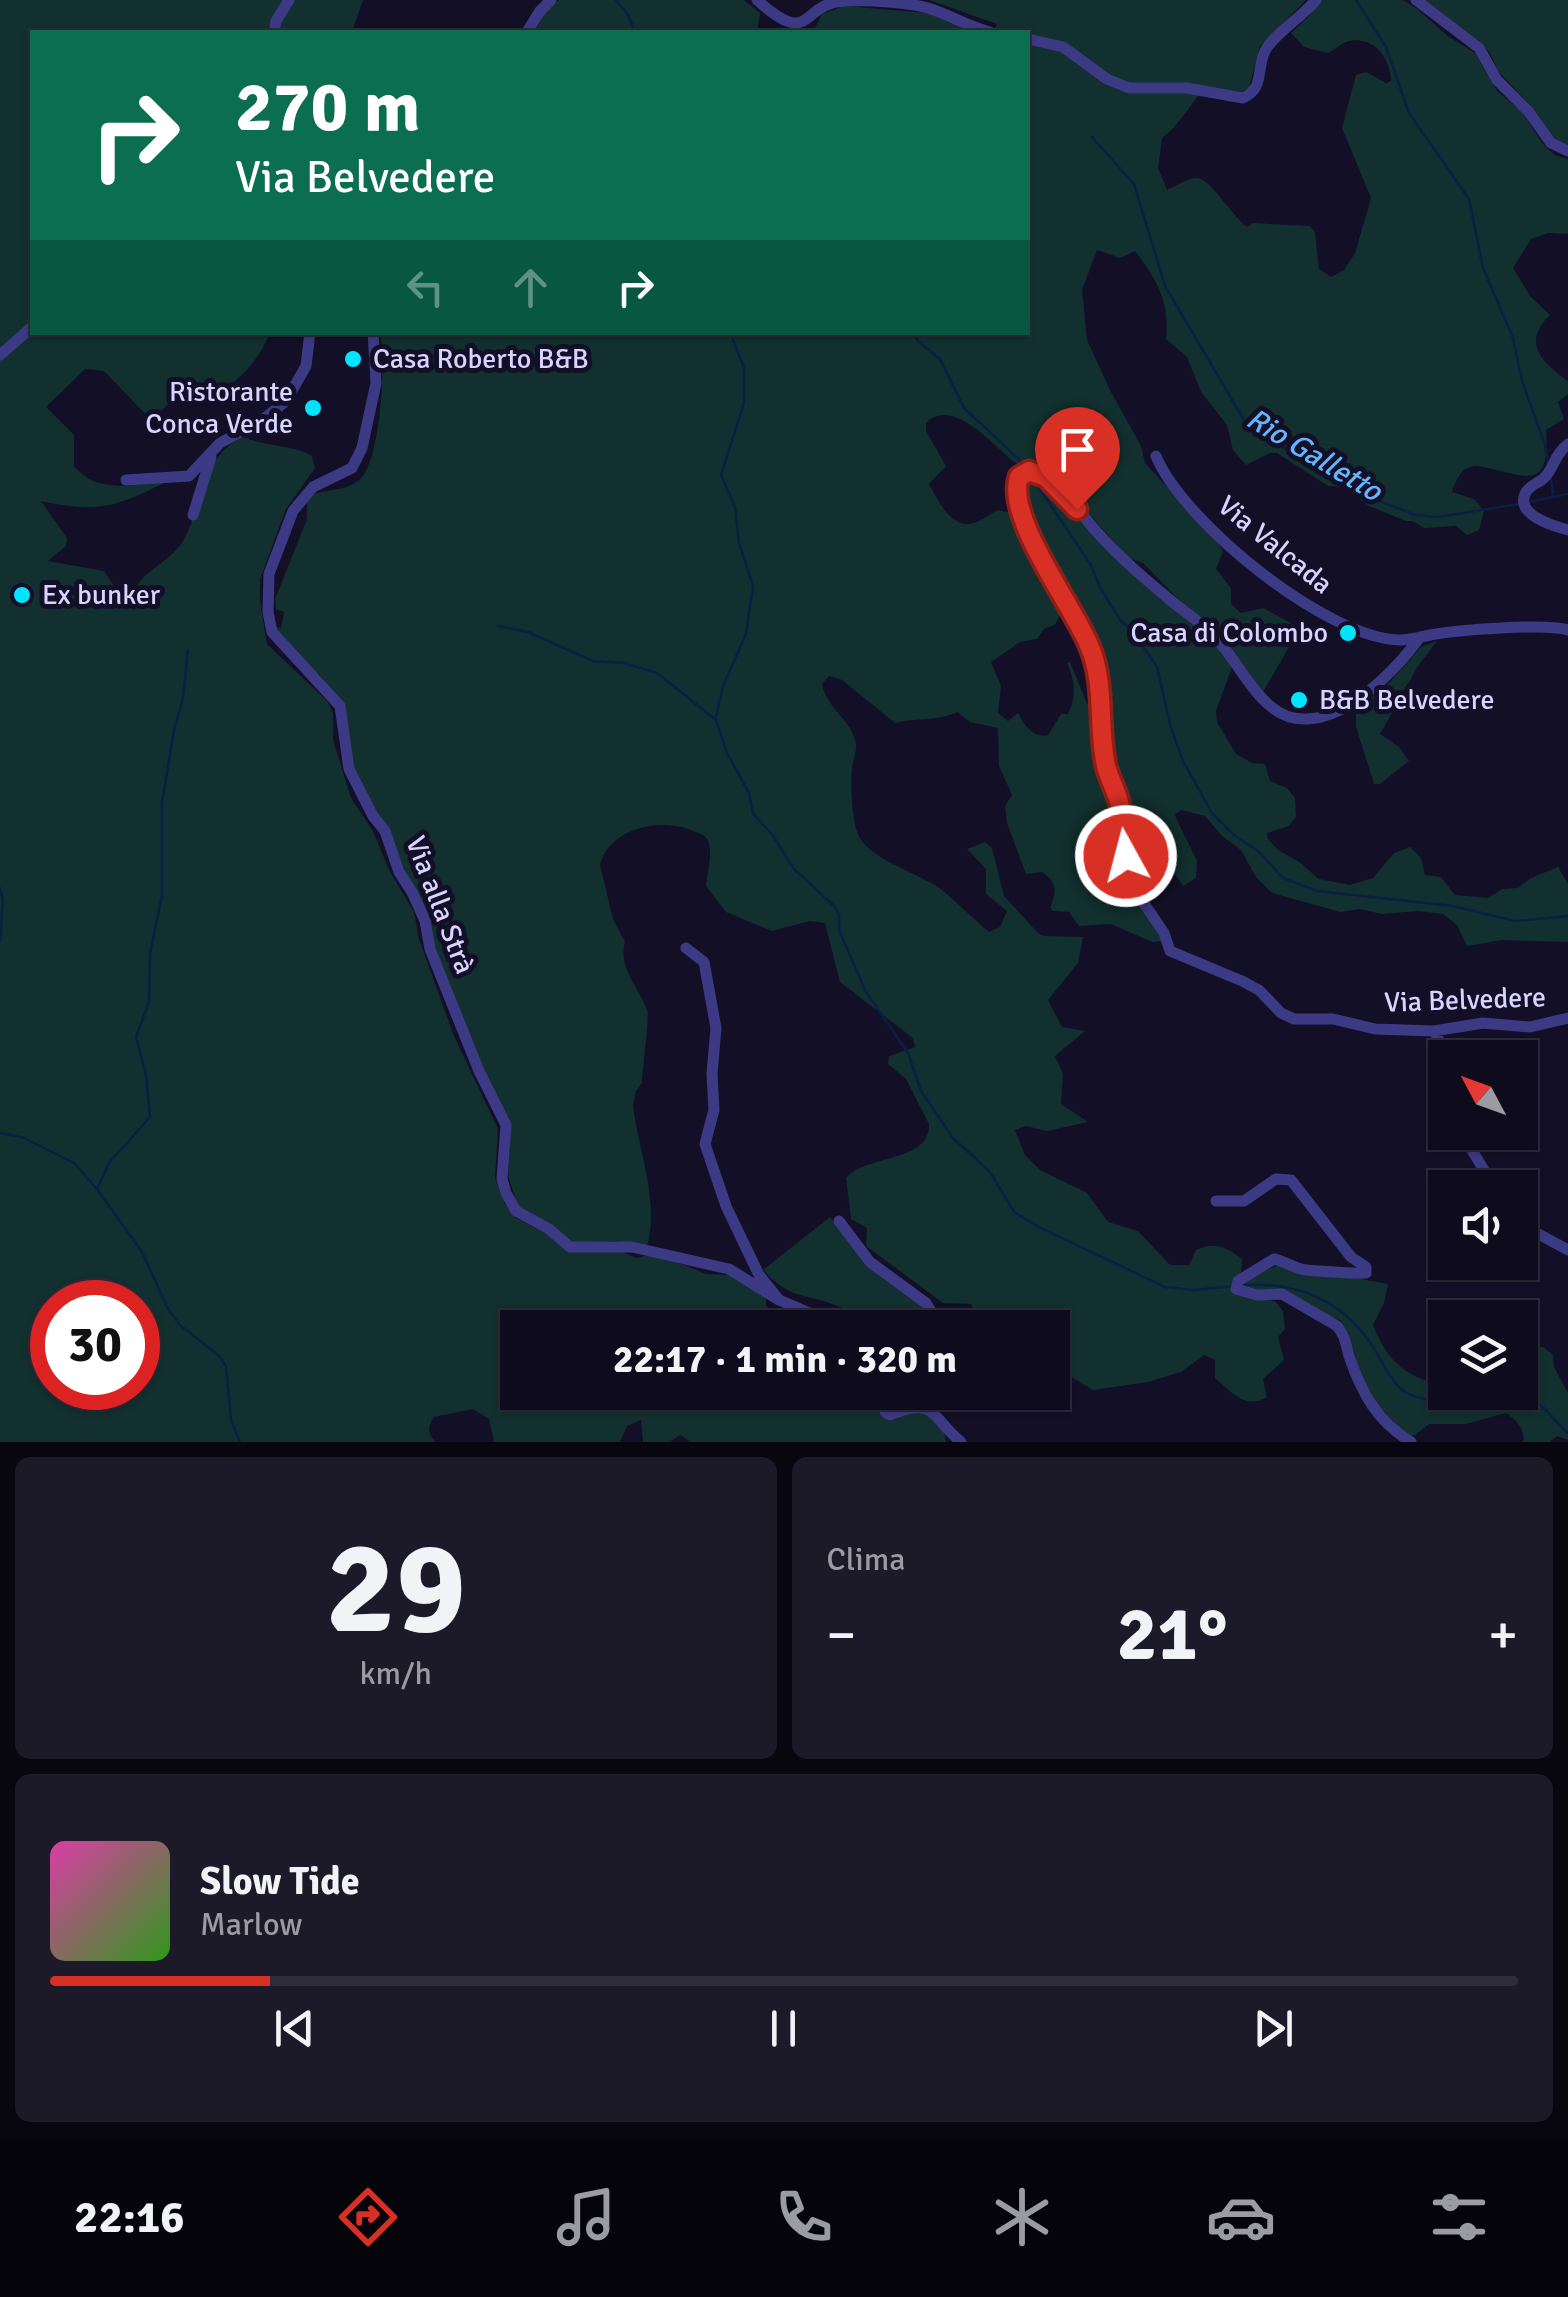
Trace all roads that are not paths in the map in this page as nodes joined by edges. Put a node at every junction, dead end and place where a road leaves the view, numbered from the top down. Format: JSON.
{"nodes":[{"id":1,"x":289,"y":0,"type":"edge"},
{"id":2,"x":551,"y":0,"type":"edge"},
{"id":3,"x":757,"y":0,"type":"edge"},
{"id":4,"x":1316,"y":0,"type":"edge"},
{"id":5,"x":1416,"y":0,"type":"edge"},
{"id":6,"x":274,"y":30,"type":"edge"},
{"id":7,"x":528,"y":30,"type":"edge"},
{"id":8,"x":985,"y":30,"type":"edge"},
{"id":9,"x":1030,"y":39,"type":"edge"},
{"id":10,"x":1568,"y":152,"type":"edge"},
{"id":11,"x":30,"y":329,"type":"edge"},
{"id":12,"x":310,"y":335,"type":"edge"},
{"id":13,"x":373,"y":335,"type":"edge"},
{"id":14,"x":0,"y":355,"type":"edge"},
{"id":15,"x":1568,"y":444,"type":"edge"},
{"id":16,"x":212,"y":453,"type":"junction"},
{"id":17,"x":1156,"y":456,"type":"dead end"},
{"id":18,"x":126,"y":480,"type":"dead end"},
{"id":19,"x":193,"y":515,"type":"dead end"},
{"id":20,"x":1568,"y":530,"type":"edge"},
{"id":21,"x":1568,"y":630,"type":"edge"},
{"id":22,"x":1420,"y":637,"type":"junction"},
{"id":23,"x":686,"y":948,"type":"dead end"},
{"id":24,"x":1568,"y":1018,"type":"edge"},
{"id":25,"x":1434,"y":1031,"type":"junction"},
{"id":26,"x":1439,"y":1040,"type":"edge"},
{"id":27,"x":1216,"y":1200,"type":"dead end"},
{"id":28,"x":839,"y":1221,"type":"dead end"},
{"id":29,"x":1538,"y":1234,"type":"edge"},
{"id":30,"x":1568,"y":1250,"type":"edge"},
{"id":31,"x":779,"y":1300,"type":"junction"},
{"id":32,"x":803,"y":1310,"type":"edge"},
{"id":33,"x":930,"y":1310,"type":"edge"},
{"id":34,"x":931,"y":1410,"type":"edge"},
{"id":35,"x":961,"y":1442,"type":"edge"},
{"id":36,"x":1411,"y":1442,"type":"edge"}],
"edges":[{"from":1,"to":6,"type":"street"},
{"from":2,"to":7,"type":"street"},
{"from":3,"to":8,"type":"street"},
{"from":4,"to":9,"type":"street"},
{"from":5,"to":10,"type":"street"},
{"from":11,"to":14,"type":"street"},
{"from":12,"to":16,"type":"street"},
{"from":13,"to":31,"type":"street","name":"Via alla Strà"},
{"from":15,"to":20,"type":"street"},
{"from":16,"to":18,"type":"street"},
{"from":16,"to":19,"type":"street"},
{"from":17,"to":22,"type":"street","name":"Via Valcada"},
{"from":21,"to":22,"type":"street","name":"Via Valcada"},
{"from":22,"to":25,"type":"street","name":"Via Belvedere"},
{"from":23,"to":31,"type":"street"},
{"from":24,"to":25,"type":"street","name":"Via Belvedere"},
{"from":25,"to":26,"type":"street"},
{"from":27,"to":36,"type":"street"},
{"from":28,"to":33,"type":"street"},
{"from":29,"to":30,"type":"street"},
{"from":31,"to":32,"type":"street","name":"Via alla Strà"},
{"from":34,"to":35,"type":"street"}]}
